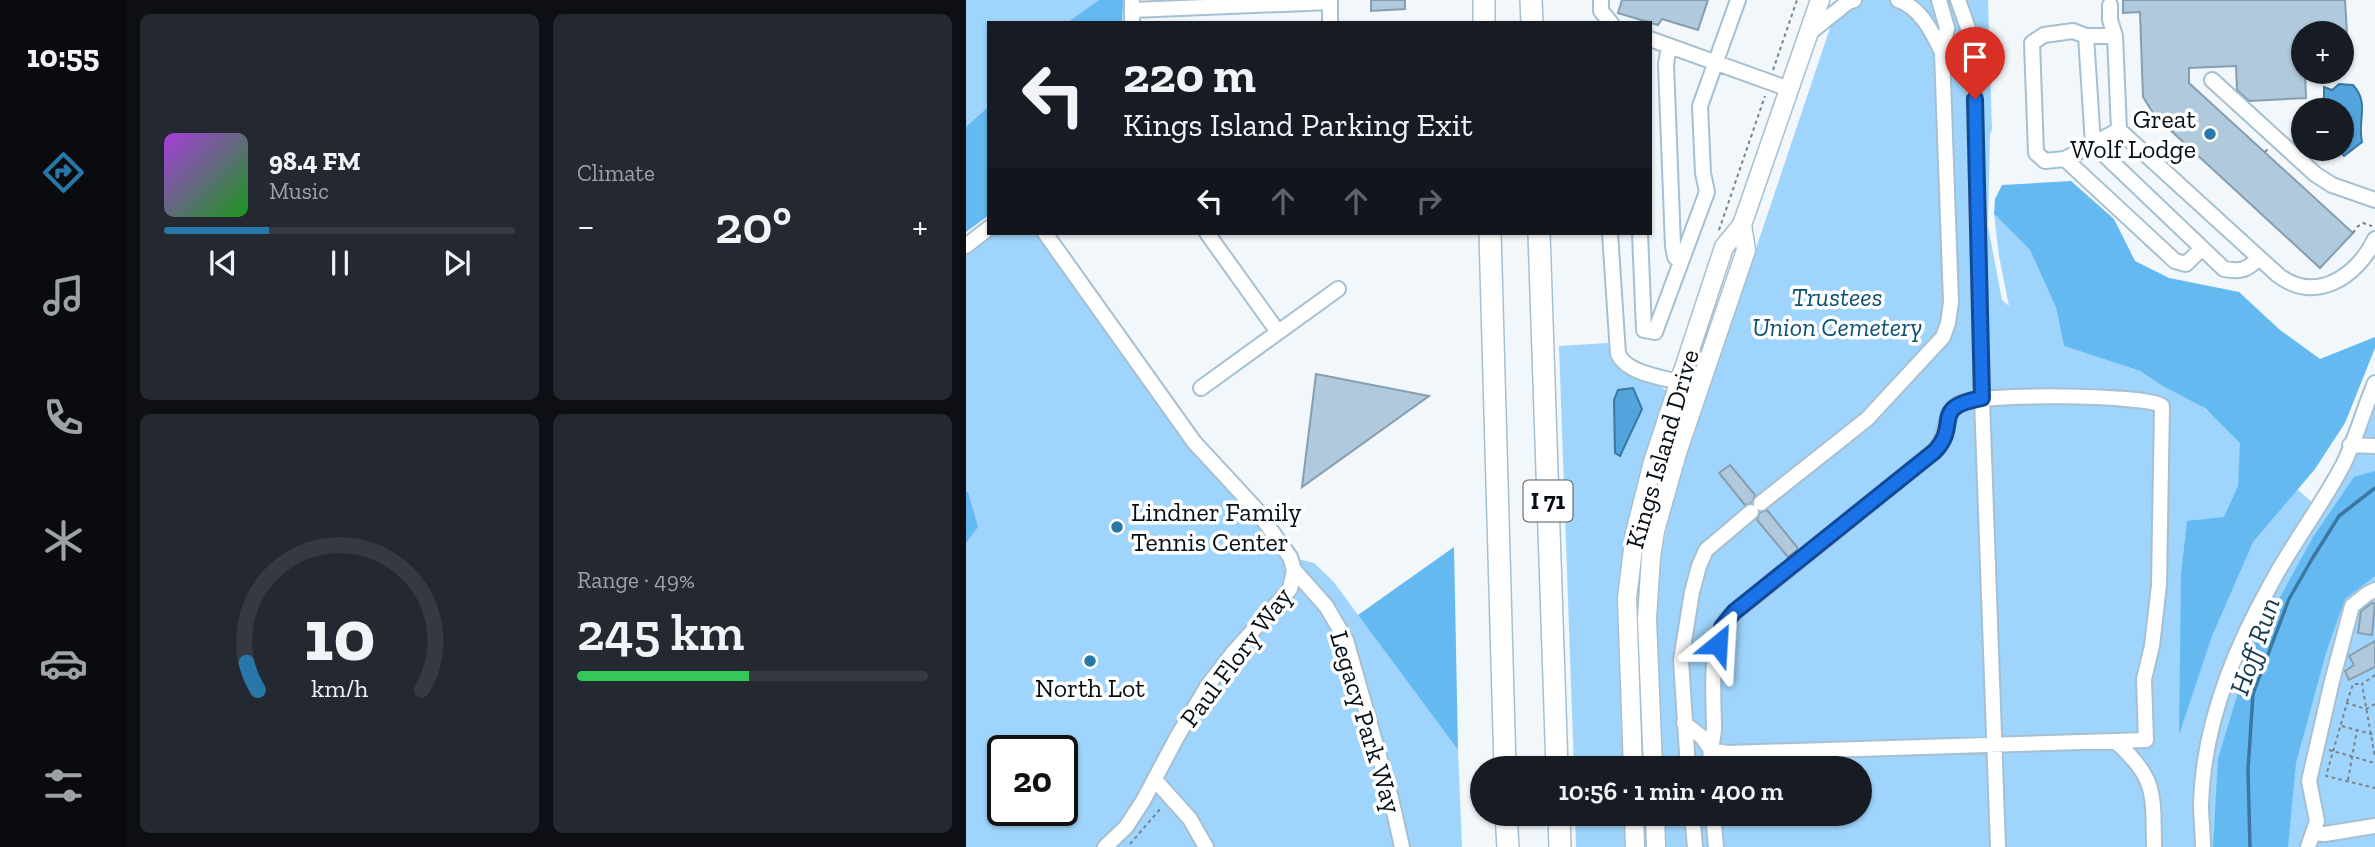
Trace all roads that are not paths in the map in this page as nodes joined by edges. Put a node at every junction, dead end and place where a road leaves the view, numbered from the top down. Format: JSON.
{"nodes":[{"id":1,"x":1484,"y":0,"type":"edge"},
{"id":2,"x":1531,"y":0,"type":"edge"},
{"id":3,"x":1601,"y":0,"type":"edge"},
{"id":4,"x":1738,"y":0,"type":"edge"},
{"id":5,"x":1819,"y":0,"type":"edge"},
{"id":6,"x":1854,"y":0,"type":"edge"},
{"id":7,"x":1898,"y":0,"type":"edge"},
{"id":8,"x":1939,"y":0,"type":"edge"},
{"id":9,"x":1958,"y":0,"type":"edge"},
{"id":10,"x":1330,"y":1,"type":"edge"},
{"id":11,"x":2110,"y":5,"type":"dead end"},
{"id":12,"x":1132,"y":11,"type":"edge"},
{"id":13,"x":1330,"y":21,"type":"edge"},
{"id":14,"x":1484,"y":21,"type":"edge"},
{"id":15,"x":1532,"y":21,"type":"edge"},
{"id":16,"x":1609,"y":21,"type":"edge"},
{"id":17,"x":1808,"y":34,"type":"junction"},
{"id":18,"x":2087,"y":36,"type":"junction"},
{"id":19,"x":2115,"y":36,"type":"junction"},
{"id":20,"x":1652,"y":40,"type":"edge"},
{"id":21,"x":1669,"y":46,"type":"junction"},
{"id":22,"x":1942,"y":52,"type":"junction"},
{"id":23,"x":1716,"y":62,"type":"junction"},
{"id":24,"x":2212,"y":80,"type":"dead end"},
{"id":25,"x":1789,"y":89,"type":"junction"},
{"id":26,"x":2119,"y":130,"type":"junction"},
{"id":27,"x":2093,"y":144,"type":"junction"},
{"id":28,"x":2065,"y":159,"type":"junction"},
{"id":29,"x":2375,"y":200,"type":"edge"},
{"id":30,"x":1742,"y":225,"type":"junction"},
{"id":31,"x":987,"y":230,"type":"edge"},
{"id":32,"x":1046,"y":235,"type":"edge"},
{"id":33,"x":1208,"y":235,"type":"edge"},
{"id":34,"x":1490,"y":235,"type":"edge"},
{"id":35,"x":1539,"y":235,"type":"edge"},
{"id":36,"x":1610,"y":235,"type":"edge"},
{"id":37,"x":1640,"y":235,"type":"edge"},
{"id":38,"x":2375,"y":239,"type":"edge"},
{"id":39,"x":966,"y":246,"type":"edge"},
{"id":40,"x":2201,"y":249,"type":"junction"},
{"id":41,"x":2259,"y":258,"type":"junction"},
{"id":42,"x":1681,"y":262,"type":"junction"},
{"id":43,"x":1338,"y":289,"type":"dead end"},
{"id":44,"x":1278,"y":332,"type":"junction"},
{"id":45,"x":1679,"y":383,"type":"junction"},
{"id":46,"x":2375,"y":383,"type":"edge"},
{"id":47,"x":1201,"y":388,"type":"dead end"},
{"id":48,"x":1982,"y":398,"type":"junction"},
{"id":49,"x":2350,"y":445,"type":"junction"},
{"id":50,"x":2375,"y":446,"type":"edge"},
{"id":51,"x":1294,"y":570,"type":"junction"},
{"id":52,"x":2375,"y":590,"type":"edge"},
{"id":53,"x":1684,"y":723,"type":"junction"},
{"id":54,"x":2115,"y":741,"type":"junction"},
{"id":55,"x":1994,"y":746,"type":"junction"},
{"id":56,"x":1711,"y":750,"type":"junction"},
{"id":57,"x":1505,"y":756,"type":"edge"},
{"id":58,"x":1557,"y":756,"type":"edge"},
{"id":59,"x":1633,"y":756,"type":"edge"},
{"id":60,"x":1653,"y":756,"type":"edge"},
{"id":61,"x":1687,"y":756,"type":"edge"},
{"id":62,"x":1711,"y":756,"type":"edge"},
{"id":63,"x":1156,"y":781,"type":"junction"},
{"id":64,"x":1507,"y":826,"type":"edge"},
{"id":65,"x":1559,"y":826,"type":"edge"},
{"id":66,"x":1634,"y":826,"type":"edge"},
{"id":67,"x":1655,"y":826,"type":"edge"},
{"id":68,"x":1693,"y":826,"type":"edge"},
{"id":69,"x":1714,"y":826,"type":"edge"},
{"id":70,"x":2375,"y":826,"type":"edge"},
{"id":71,"x":2318,"y":840,"type":"edge"},
{"id":72,"x":1105,"y":847,"type":"edge"},
{"id":73,"x":1206,"y":847,"type":"edge"},
{"id":74,"x":1402,"y":847,"type":"edge"},
{"id":75,"x":1508,"y":847,"type":"edge"},
{"id":76,"x":1560,"y":847,"type":"edge"},
{"id":77,"x":1635,"y":847,"type":"edge"},
{"id":78,"x":1656,"y":847,"type":"edge"},
{"id":79,"x":1695,"y":847,"type":"edge"},
{"id":80,"x":1716,"y":847,"type":"edge"},
{"id":81,"x":1998,"y":847,"type":"edge"},
{"id":82,"x":2154,"y":847,"type":"edge"},
{"id":83,"x":2203,"y":847,"type":"edge"}],
"edges":[{"from":1,"to":14,"type":"highway"},
{"from":2,"to":15,"type":"highway"},
{"from":3,"to":16,"type":"street"},
{"from":4,"to":23,"type":"street"},
{"from":5,"to":17,"type":"main road","name":"Kings Island Drive"},
{"from":6,"to":17,"type":"street"},
{"from":7,"to":22,"type":"street"},
{"from":8,"to":22,"type":"street"},
{"from":9,"to":48,"type":"street"},
{"from":10,"to":12,"type":"street"},
{"from":10,"to":13,"type":"street"},
{"from":11,"to":19,"type":"street"},
{"from":17,"to":25,"type":"main road","name":"Kings Island Drive"},
{"from":18,"to":19,"type":"street"},
{"from":18,"to":27,"type":"street"},
{"from":18,"to":28,"type":"street"},
{"from":19,"to":26,"type":"street"},
{"from":20,"to":21,"type":"street"},
{"from":21,"to":23,"type":"street"},
{"from":21,"to":42,"type":"street"},
{"from":22,"to":53,"type":"street"},
{"from":23,"to":25,"type":"street"},
{"from":23,"to":42,"type":"street"},
{"from":24,"to":29,"type":"street"},
{"from":25,"to":30,"type":"main road","name":"Kings Island Drive"},
{"from":26,"to":27,"type":"street"},
{"from":26,"to":41,"type":"street"},
{"from":27,"to":28,"type":"street"},
{"from":27,"to":40,"type":"street"},
{"from":28,"to":40,"type":"street"},
{"from":30,"to":45,"type":"main road","name":"Kings Island Drive"},
{"from":30,"to":60,"type":"main road","name":"Kings Island Drive"},
{"from":31,"to":39,"type":"street"},
{"from":32,"to":51,"type":"street","name":"Paul Flory Way"},
{"from":33,"to":44,"type":"street"},
{"from":34,"to":57,"type":"highway","number":"I 71"},
{"from":35,"to":58,"type":"highway","number":"I 71"},
{"from":36,"to":45,"type":"street"},
{"from":37,"to":42,"type":"street"},
{"from":38,"to":41,"type":"street"},
{"from":40,"to":41,"type":"street"},
{"from":43,"to":44,"type":"street"},
{"from":44,"to":47,"type":"street"},
{"from":45,"to":59,"type":"main road","name":"Kings Island Drive"},
{"from":46,"to":49,"type":"street"},
{"from":48,"to":54,"type":"street"},
{"from":48,"to":55,"type":"street"},
{"from":48,"to":56,"type":"street"},
{"from":49,"to":50,"type":"street"},
{"from":49,"to":83,"type":"street"},
{"from":51,"to":63,"type":"street","name":"Paul Flory Way"},
{"from":51,"to":74,"type":"street","name":"Legacy Park Way"},
{"from":52,"to":71,"type":"street"},
{"from":53,"to":56,"type":"street"},
{"from":53,"to":61,"type":"street"},
{"from":54,"to":55,"type":"street"},
{"from":54,"to":82,"type":"street"},
{"from":55,"to":56,"type":"street"},
{"from":55,"to":81,"type":"street"},
{"from":56,"to":62,"type":"street"},
{"from":63,"to":72,"type":"street","name":"Paul Flory Way"},
{"from":63,"to":73,"type":"street"},
{"from":64,"to":75,"type":"highway"},
{"from":65,"to":76,"type":"highway"},
{"from":66,"to":77,"type":"main road"},
{"from":67,"to":78,"type":"main road"},
{"from":68,"to":79,"type":"street"},
{"from":69,"to":80,"type":"street"},
{"from":70,"to":71,"type":"street"}]}
